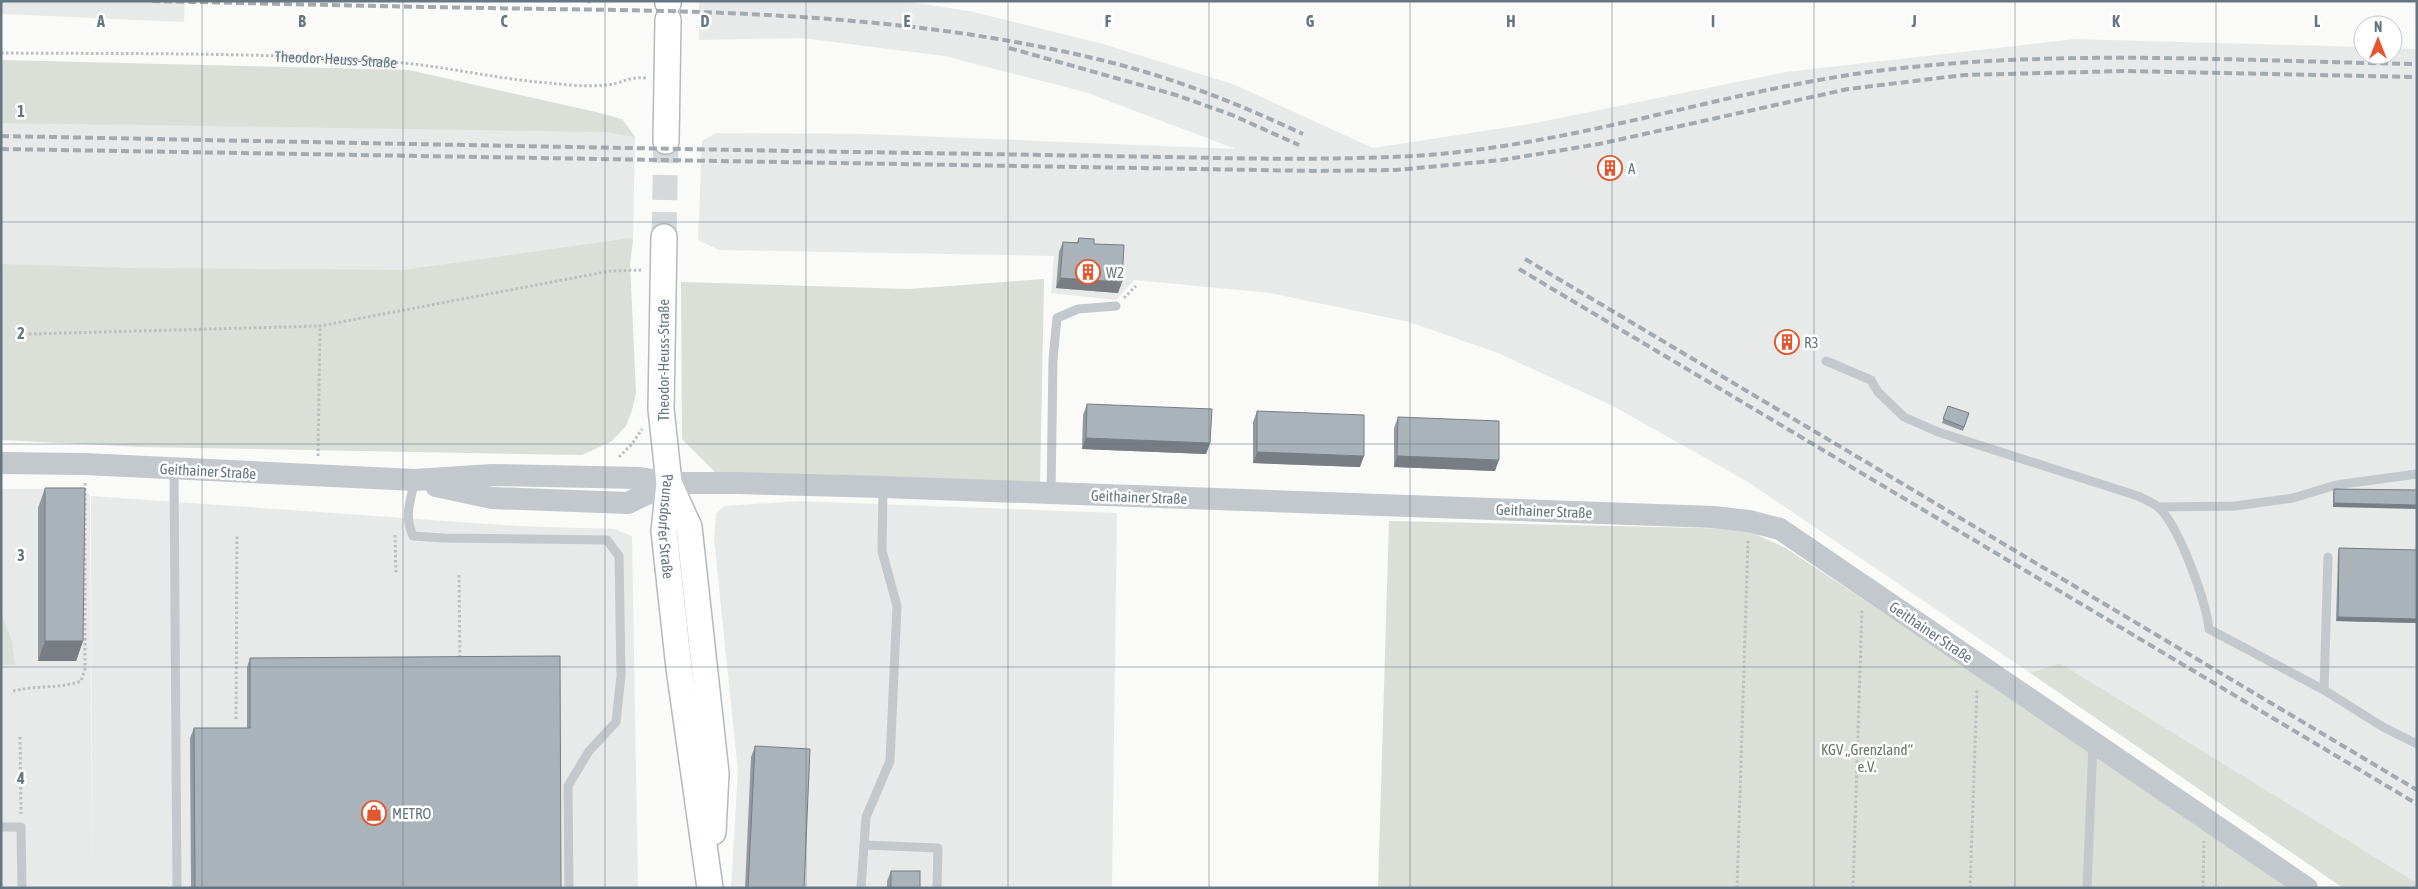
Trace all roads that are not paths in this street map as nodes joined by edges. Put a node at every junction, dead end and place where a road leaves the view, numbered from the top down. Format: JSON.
{"nodes":[{"id":1,"x":668,"y":8,"type":"edge"},
{"id":2,"x":666,"y":141,"type":"tunnel mouth"},
{"id":3,"x":664,"y":237,"type":"tunnel mouth"},
{"id":4,"x":1116,"y":306,"type":"dead end"},
{"id":5,"x":1826,"y":362,"type":"dead end"},
{"id":6,"x":1,"y":463,"type":"edge"},
{"id":7,"x":174,"y":470,"type":"junction"},
{"id":8,"x":2417,"y":474,"type":"edge"},
{"id":9,"x":416,"y":480,"type":"junction"},
{"id":10,"x":669,"y":483,"type":"junction"},
{"id":11,"x":883,"y":487,"type":"junction"},
{"id":12,"x":1051,"y":494,"type":"junction"},
{"id":13,"x":2160,"y":507,"type":"junction"},
{"id":14,"x":2328,"y":557,"type":"dead end"},
{"id":15,"x":2324,"y":690,"type":"junction"},
{"id":16,"x":2092,"y":742,"type":"junction"},
{"id":17,"x":2417,"y":744,"type":"edge"},
{"id":18,"x":1,"y":827,"type":"edge"},
{"id":19,"x":864,"y":845,"type":"junction"},
{"id":20,"x":22,"y":888,"type":"edge"},
{"id":21,"x":177,"y":888,"type":"edge"},
{"id":22,"x":569,"y":888,"type":"edge"},
{"id":23,"x":710,"y":888,"type":"edge"},
{"id":24,"x":861,"y":888,"type":"edge"},
{"id":25,"x":937,"y":888,"type":"edge"},
{"id":26,"x":2087,"y":888,"type":"edge"},
{"id":27,"x":2307,"y":888,"type":"edge"}],
"edges":[{"from":1,"to":2,"type":"main road"},
{"from":3,"to":10,"type":"main road","name":"Theodor-Heuss-Straße"},
{"from":4,"to":12,"type":"lane"},
{"from":5,"to":13,"type":"lane"},
{"from":6,"to":7,"type":"street","name":"Geithainer Straße"},
{"from":7,"to":9,"type":"street","name":"Geithainer Straße"},
{"from":7,"to":21,"type":"lane"},
{"from":8,"to":13,"type":"lane"},
{"from":9,"to":10,"type":"street","name":"Geithainer Straße"},
{"from":9,"to":22,"type":"lane"},
{"from":10,"to":11,"type":"street","name":"Geithainer Straße"},
{"from":10,"to":23,"type":"main road","name":"Paunsdorfer Straße"},
{"from":11,"to":12,"type":"street","name":"Geithainer Straße"},
{"from":11,"to":19,"type":"lane"},
{"from":12,"to":16,"type":"street","name":"Geithainer Straße"},
{"from":13,"to":15,"type":"lane"},
{"from":14,"to":15,"type":"lane"},
{"from":15,"to":17,"type":"lane"},
{"from":16,"to":26,"type":"lane"},
{"from":16,"to":27,"type":"street","name":"Geithainer Straße"},
{"from":18,"to":20,"type":"lane"},
{"from":19,"to":24,"type":"lane"},
{"from":19,"to":25,"type":"lane"}]}
